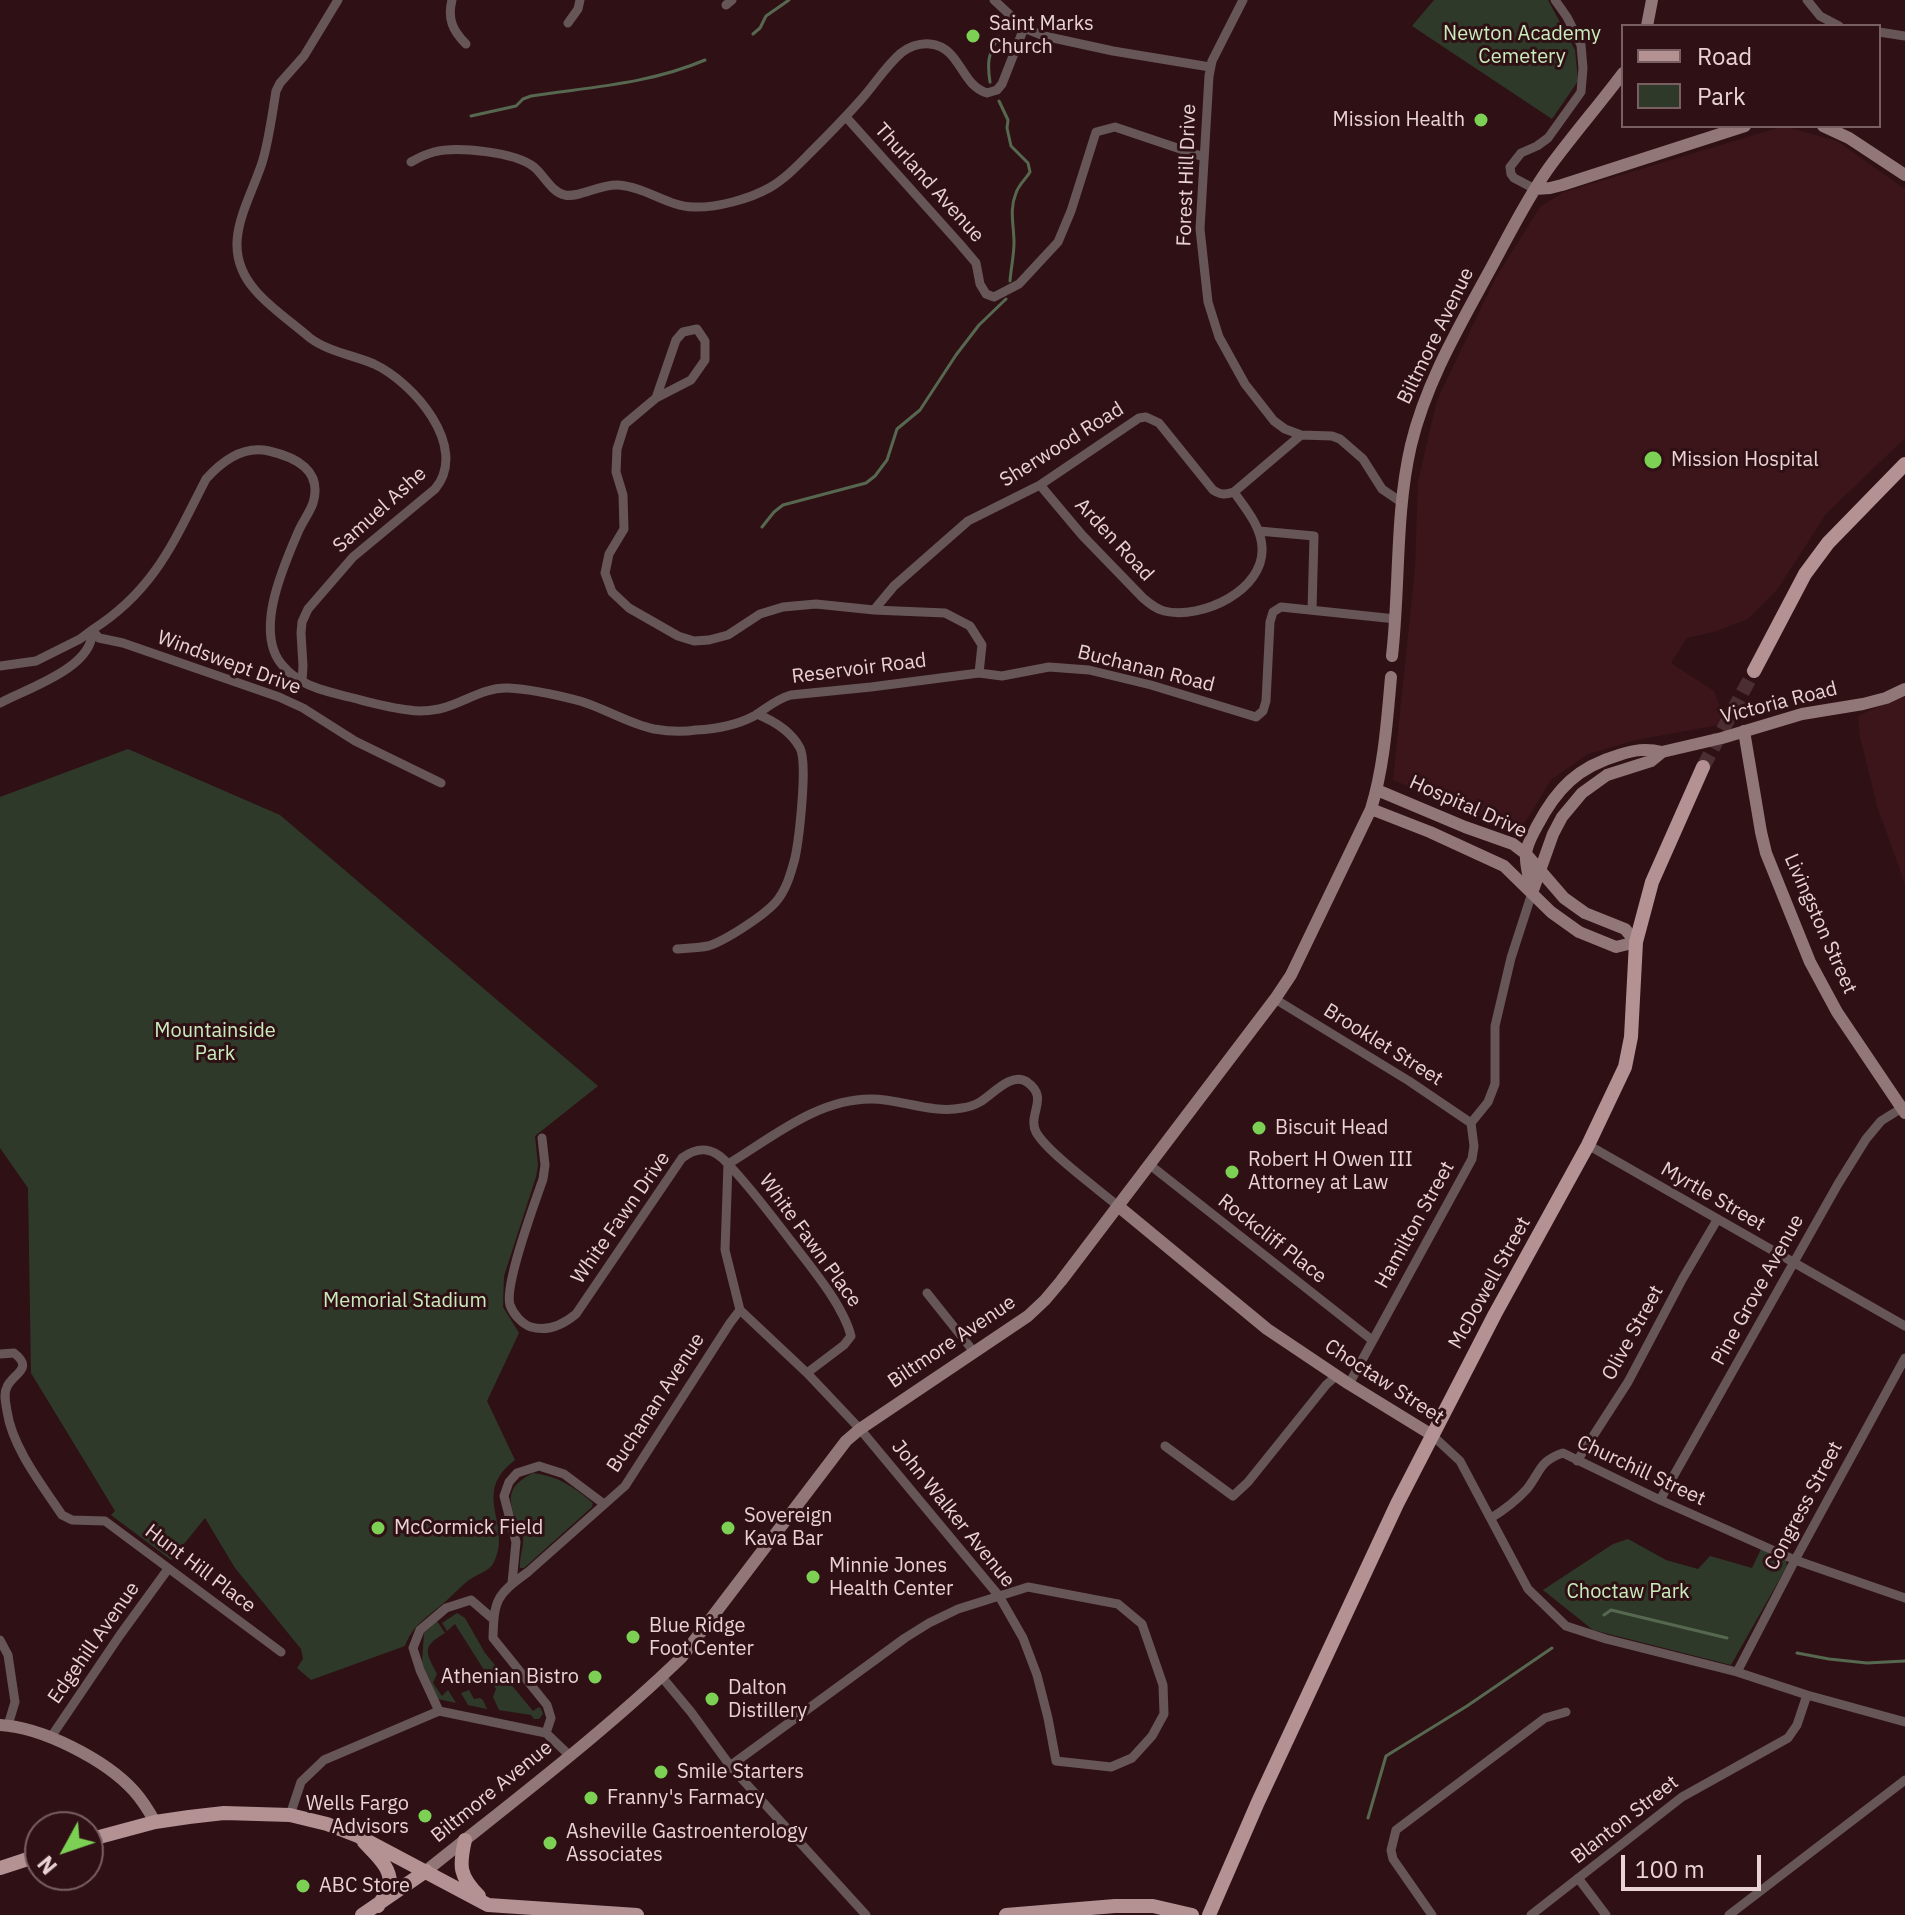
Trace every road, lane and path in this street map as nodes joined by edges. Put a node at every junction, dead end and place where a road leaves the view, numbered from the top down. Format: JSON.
{"nodes":[{"id":1,"x":338,"y":0,"type":"edge"},
{"id":2,"x":452,"y":0,"type":"edge"},
{"id":3,"x":580,"y":0,"type":"edge"},
{"id":4,"x":994,"y":0,"type":"edge"},
{"id":5,"x":1243,"y":0,"type":"edge"},
{"id":6,"x":1555,"y":0,"type":"edge"},
{"id":7,"x":1652,"y":0,"type":"edge"},
{"id":8,"x":1807,"y":0,"type":"edge"},
{"id":9,"x":568,"y":23,"type":"dead end"},
{"id":10,"x":1647,"y":24,"type":"edge"},
{"id":11,"x":1835,"y":24,"type":"edge"},
{"id":12,"x":1024,"y":28,"type":"junction"},
{"id":13,"x":1881,"y":32,"type":"edge"},
{"id":14,"x":1905,"y":36,"type":"edge"},
{"id":15,"x":466,"y":44,"type":"dead end"},
{"id":16,"x":1210,"y":67,"type":"junction"},
{"id":17,"x":1621,"y":76,"type":"edge"},
{"id":18,"x":846,"y":117,"type":"junction"},
{"id":19,"x":1739,"y":128,"type":"edge"},
{"id":20,"x":1827,"y":128,"type":"edge"},
{"id":21,"x":1204,"y":157,"type":"junction"},
{"id":22,"x":411,"y":162,"type":"dead end"},
{"id":23,"x":1905,"y":175,"type":"edge"},
{"id":24,"x":1535,"y":189,"type":"junction"},
{"id":25,"x":656,"y":398,"type":"junction"},
{"id":26,"x":1301,"y":435,"type":"junction"},
{"id":27,"x":1905,"y":464,"type":"edge"},
{"id":28,"x":1040,"y":485,"type":"junction"},
{"id":29,"x":1234,"y":492,"type":"junction"},
{"id":30,"x":1401,"y":502,"type":"junction"},
{"id":31,"x":1259,"y":531,"type":"junction"},
{"id":32,"x":874,"y":610,"type":"junction"},
{"id":33,"x":1312,"y":610,"type":"junction"},
{"id":34,"x":1396,"y":619,"type":"junction"},
{"id":35,"x":92,"y":630,"type":"junction"},
{"id":36,"x":1392,"y":656,"type":"dead end"},
{"id":37,"x":0,"y":666,"type":"edge"},
{"id":38,"x":1754,"y":671,"type":"tunnel mouth"},
{"id":39,"x":979,"y":673,"type":"junction"},
{"id":40,"x":1391,"y":677,"type":"dead end"},
{"id":41,"x":302,"y":682,"type":"junction"},
{"id":42,"x":1905,"y":689,"type":"edge"},
{"id":43,"x":0,"y":703,"type":"edge"},
{"id":44,"x":757,"y":714,"type":"junction"},
{"id":45,"x":1744,"y":731,"type":"junction"},
{"id":46,"x":1662,"y":752,"type":"junction"},
{"id":47,"x":1703,"y":767,"type":"tunnel mouth"},
{"id":48,"x":441,"y":783,"type":"dead end"},
{"id":49,"x":1377,"y":790,"type":"junction"},
{"id":50,"x":1371,"y":809,"type":"junction"},
{"id":51,"x":1526,"y":854,"type":"junction"},
{"id":52,"x":1540,"y":871,"type":"junction"},
{"id":53,"x":1532,"y":893,"type":"junction"},
{"id":54,"x":1636,"y":942,"type":"junction"},
{"id":55,"x":677,"y":949,"type":"dead end"},
{"id":56,"x":1275,"y":999,"type":"junction"},
{"id":57,"x":1904,"y":1109,"type":"edge"},
{"id":58,"x":1471,"y":1123,"type":"junction"},
{"id":59,"x":542,"y":1138,"type":"dead end"},
{"id":60,"x":1588,"y":1145,"type":"junction"},
{"id":61,"x":728,"y":1164,"type":"junction"},
{"id":62,"x":1150,"y":1165,"type":"junction"},
{"id":63,"x":1118,"y":1206,"type":"junction"},
{"id":64,"x":1717,"y":1220,"type":"junction"},
{"id":65,"x":1794,"y":1264,"type":"junction"},
{"id":66,"x":927,"y":1293,"type":"dead end"},
{"id":67,"x":740,"y":1310,"type":"junction"},
{"id":68,"x":1905,"y":1326,"type":"edge"},
{"id":69,"x":1372,"y":1340,"type":"junction"},
{"id":70,"x":974,"y":1352,"type":"junction"},
{"id":71,"x":0,"y":1354,"type":"edge"},
{"id":72,"x":1905,"y":1358,"type":"edge"},
{"id":73,"x":807,"y":1373,"type":"junction"},
{"id":74,"x":1336,"y":1376,"type":"junction"},
{"id":75,"x":1349,"y":1384,"type":"junction"},
{"id":76,"x":860,"y":1429,"type":"junction"},
{"id":77,"x":1432,"y":1435,"type":"junction"},
{"id":78,"x":1165,"y":1446,"type":"dead end"},
{"id":79,"x":1577,"y":1461,"type":"junction"},
{"id":80,"x":1660,"y":1500,"type":"junction"},
{"id":81,"x":604,"y":1504,"type":"junction"},
{"id":82,"x":1491,"y":1518,"type":"junction"},
{"id":83,"x":1795,"y":1560,"type":"junction"},
{"id":84,"x":168,"y":1569,"type":"junction"},
{"id":85,"x":512,"y":1583,"type":"junction"},
{"id":86,"x":999,"y":1596,"type":"junction"},
{"id":87,"x":1905,"y":1598,"type":"edge"},
{"id":88,"x":493,"y":1619,"type":"junction"},
{"id":89,"x":0,"y":1640,"type":"edge"},
{"id":90,"x":281,"y":1652,"type":"dead end"},
{"id":91,"x":1737,"y":1672,"type":"junction"},
{"id":92,"x":661,"y":1676,"type":"junction"},
{"id":93,"x":1807,"y":1695,"type":"junction"},
{"id":94,"x":439,"y":1711,"type":"junction"},
{"id":95,"x":1566,"y":1712,"type":"dead end"},
{"id":96,"x":1905,"y":1722,"type":"edge"},
{"id":97,"x":4,"y":1725,"type":"edge"},
{"id":98,"x":546,"y":1733,"type":"junction"},
{"id":99,"x":51,"y":1737,"type":"junction"},
{"id":100,"x":569,"y":1755,"type":"junction"},
{"id":101,"x":730,"y":1766,"type":"junction"},
{"id":102,"x":1905,"y":1780,"type":"edge"},
{"id":103,"x":290,"y":1815,"type":"junction"},
{"id":104,"x":155,"y":1822,"type":"junction"},
{"id":105,"x":104,"y":1836,"type":"edge"},
{"id":106,"x":358,"y":1836,"type":"junction"},
{"id":107,"x":465,"y":1840,"type":"junction"},
{"id":108,"x":24,"y":1860,"type":"edge"},
{"id":109,"x":0,"y":1868,"type":"edge"},
{"id":110,"x":426,"y":1871,"type":"junction"},
{"id":111,"x":1578,"y":1878,"type":"junction"},
{"id":112,"x":378,"y":1906,"type":"junction"},
{"id":113,"x":483,"y":1910,"type":"edge"},
{"id":114,"x":362,"y":1915,"type":"edge"},
{"id":115,"x":637,"y":1915,"type":"edge"},
{"id":116,"x":866,"y":1915,"type":"edge"},
{"id":117,"x":1006,"y":1915,"type":"edge"},
{"id":118,"x":1192,"y":1915,"type":"edge"},
{"id":119,"x":1209,"y":1915,"type":"edge"},
{"id":120,"x":1432,"y":1915,"type":"edge"},
{"id":121,"x":1531,"y":1915,"type":"edge"},
{"id":122,"x":1606,"y":1915,"type":"edge"},
{"id":123,"x":1729,"y":1915,"type":"edge"}],
"edges":[{"from":1,"to":41,"type":"street","name":"Samuel Ashe"},
{"from":2,"to":15,"type":"street"},
{"from":3,"to":9,"type":"street"},
{"from":4,"to":12,"type":"street"},
{"from":5,"to":16,"type":"street","name":"Forest Hill Drive"},
{"from":6,"to":24,"type":"street"},
{"from":7,"to":10,"type":"main road"},
{"from":8,"to":11,"type":"street"},
{"from":12,"to":16,"type":"street"},
{"from":12,"to":18,"type":"street"},
{"from":13,"to":14,"type":"street"},
{"from":16,"to":21,"type":"street","name":"Forest Hill Drive"},
{"from":17,"to":24,"type":"main road","name":"Biltmore Avenue"},
{"from":18,"to":21,"type":"street","name":"Thurland Avenue"},
{"from":18,"to":22,"type":"street","name":"Thurland Avenue"},
{"from":19,"to":24,"type":"main road"},
{"from":20,"to":23,"type":"main road"},
{"from":21,"to":26,"type":"street","name":"Forest Hill Drive"},
{"from":24,"to":30,"type":"main road","name":"Biltmore Avenue"},
{"from":25,"to":25,"type":"street"},
{"from":25,"to":32,"type":"street"},
{"from":26,"to":29,"type":"street"},
{"from":26,"to":30,"type":"street","name":"Forest Hill Drive"},
{"from":27,"to":38,"type":"main road"},
{"from":28,"to":29,"type":"street","name":"Sherwood Road"},
{"from":28,"to":31,"type":"street","name":"Arden Road"},
{"from":28,"to":32,"type":"street","name":"Sherwood Road"},
{"from":29,"to":31,"type":"street"},
{"from":30,"to":34,"type":"main road","name":"Biltmore Avenue"},
{"from":31,"to":33,"type":"street"},
{"from":32,"to":39,"type":"street"},
{"from":33,"to":34,"type":"street"},
{"from":33,"to":39,"type":"street","name":"Buchanan Road"},
{"from":34,"to":36,"type":"main road","name":"Biltmore Avenue"},
{"from":35,"to":37,"type":"street"},
{"from":35,"to":41,"type":"street","name":"Reservoir Road"},
{"from":35,"to":43,"type":"street"},
{"from":35,"to":48,"type":"street","name":"Windswept Drive"},
{"from":39,"to":44,"type":"street","name":"Reservoir Road"},
{"from":40,"to":49,"type":"main road","name":"Biltmore Avenue"},
{"from":41,"to":44,"type":"street","name":"Reservoir Road"},
{"from":42,"to":45,"type":"main road","name":"Victoria Road"},
{"from":44,"to":55,"type":"street"},
{"from":45,"to":46,"type":"main road","name":"Victoria Road"},
{"from":45,"to":57,"type":"main road","name":"Livingston Street"},
{"from":46,"to":51,"type":"main road","name":"Victoria Road"},
{"from":46,"to":52,"type":"main road","name":"Victoria Road"},
{"from":47,"to":54,"type":"main road","name":"McDowell Street"},
{"from":49,"to":50,"type":"main road","name":"Biltmore Avenue"},
{"from":49,"to":51,"type":"main road","name":"Hospital Drive"},
{"from":50,"to":53,"type":"main road","name":"Hospital Drive"},
{"from":50,"to":56,"type":"main road","name":"Biltmore Avenue"},
{"from":51,"to":52,"type":"main road","name":"Hospital Drive"},
{"from":51,"to":53,"type":"main road"},
{"from":52,"to":53,"type":"main road","name":"Victoria Road"},
{"from":52,"to":54,"type":"main road","name":"Hospital Drive"},
{"from":53,"to":54,"type":"main road","name":"Hospital Drive"},
{"from":53,"to":58,"type":"street"},
{"from":54,"to":60,"type":"main road","name":"McDowell Street"},
{"from":56,"to":58,"type":"street","name":"Brooklet Street"},
{"from":56,"to":62,"type":"main road","name":"Biltmore Avenue"},
{"from":57,"to":65,"type":"street","name":"Pine Grove Avenue"},
{"from":58,"to":69,"type":"street","name":"Hamilton Street"},
{"from":59,"to":61,"type":"street","name":"White Fawn Drive"},
{"from":60,"to":64,"type":"street","name":"Myrtle Street"},
{"from":60,"to":77,"type":"main road","name":"McDowell Street"},
{"from":61,"to":63,"type":"street"},
{"from":61,"to":67,"type":"street"},
{"from":61,"to":73,"type":"street","name":"White Fawn Place"},
{"from":62,"to":63,"type":"main road","name":"Biltmore Avenue"},
{"from":62,"to":69,"type":"street","name":"Rockcliff Place"},
{"from":63,"to":70,"type":"main road","name":"Biltmore Avenue"},
{"from":63,"to":74,"type":"main road","name":"Choctaw Street"},
{"from":64,"to":65,"type":"street","name":"Myrtle Street"},
{"from":64,"to":79,"type":"street","name":"Olive Street"},
{"from":65,"to":68,"type":"street","name":"Myrtle Street"},
{"from":65,"to":80,"type":"street","name":"Pine Grove Avenue"},
{"from":66,"to":70,"type":"street"},
{"from":67,"to":73,"type":"street"},
{"from":67,"to":81,"type":"street","name":"Buchanan Avenue"},
{"from":69,"to":75,"type":"street","name":"Hamilton Street"},
{"from":70,"to":76,"type":"main road","name":"Biltmore Avenue"},
{"from":71,"to":84,"type":"street","name":"Hunt Hill Place"},
{"from":72,"to":83,"type":"street","name":"Congress Street"},
{"from":73,"to":76,"type":"street"},
{"from":74,"to":75,"type":"main road","name":"Choctaw Street"},
{"from":74,"to":78,"type":"street"},
{"from":75,"to":77,"type":"main road","name":"Choctaw Street"},
{"from":76,"to":86,"type":"street","name":"John Walker Avenue"},
{"from":76,"to":92,"type":"main road","name":"Biltmore Avenue"},
{"from":77,"to":82,"type":"street","name":"Choctaw Street"},
{"from":77,"to":119,"type":"main road","name":"McDowell Street"},
{"from":79,"to":80,"type":"street","name":"Churchill Street"},
{"from":79,"to":82,"type":"street","name":"Churchill Street"},
{"from":80,"to":83,"type":"street","name":"Churchill Street"},
{"from":81,"to":85,"type":"street","name":"Buchanan Avenue"},
{"from":81,"to":85,"type":"street"},
{"from":82,"to":91,"type":"street","name":"Choctaw Street"},
{"from":83,"to":87,"type":"street","name":"Churchill Street"},
{"from":83,"to":91,"type":"street","name":"Congress Street"},
{"from":84,"to":90,"type":"street","name":"Hunt Hill Place"},
{"from":84,"to":99,"type":"street","name":"Edgehill Avenue"},
{"from":85,"to":88,"type":"street","name":"Buchanan Avenue"},
{"from":86,"to":86,"type":"street","name":"John Walker Avenue"},
{"from":86,"to":101,"type":"street"},
{"from":88,"to":94,"type":"street"},
{"from":88,"to":98,"type":"street"},
{"from":89,"to":97,"type":"street"},
{"from":91,"to":93,"type":"street","name":"Choctaw Street"},
{"from":92,"to":100,"type":"main road","name":"Biltmore Avenue"},
{"from":92,"to":101,"type":"street"},
{"from":93,"to":96,"type":"street","name":"Choctaw Street"},
{"from":93,"to":111,"type":"street","name":"Blanton Street"},
{"from":94,"to":98,"type":"street"},
{"from":94,"to":103,"type":"street"},
{"from":95,"to":120,"type":"street"},
{"from":97,"to":99,"type":"main road"},
{"from":98,"to":100,"type":"street"},
{"from":99,"to":104,"type":"main road"},
{"from":100,"to":107,"type":"main road","name":"Biltmore Avenue"},
{"from":101,"to":116,"type":"street"},
{"from":102,"to":123,"type":"street"},
{"from":103,"to":104,"type":"main road"},
{"from":103,"to":106,"type":"main road"},
{"from":104,"to":105,"type":"main road"},
{"from":106,"to":110,"type":"main road"},
{"from":106,"to":112,"type":"main road"},
{"from":107,"to":110,"type":"main road","name":"Biltmore Avenue"},
{"from":107,"to":113,"type":"main road"},
{"from":108,"to":109,"type":"main road"},
{"from":110,"to":112,"type":"main road","name":"Biltmore Avenue"},
{"from":110,"to":113,"type":"main road"},
{"from":111,"to":121,"type":"street","name":"Blanton Street"},
{"from":111,"to":122,"type":"street"},
{"from":112,"to":114,"type":"main road","name":"Biltmore Avenue"},
{"from":113,"to":115,"type":"main road"},
{"from":117,"to":118,"type":"main road"}]}
